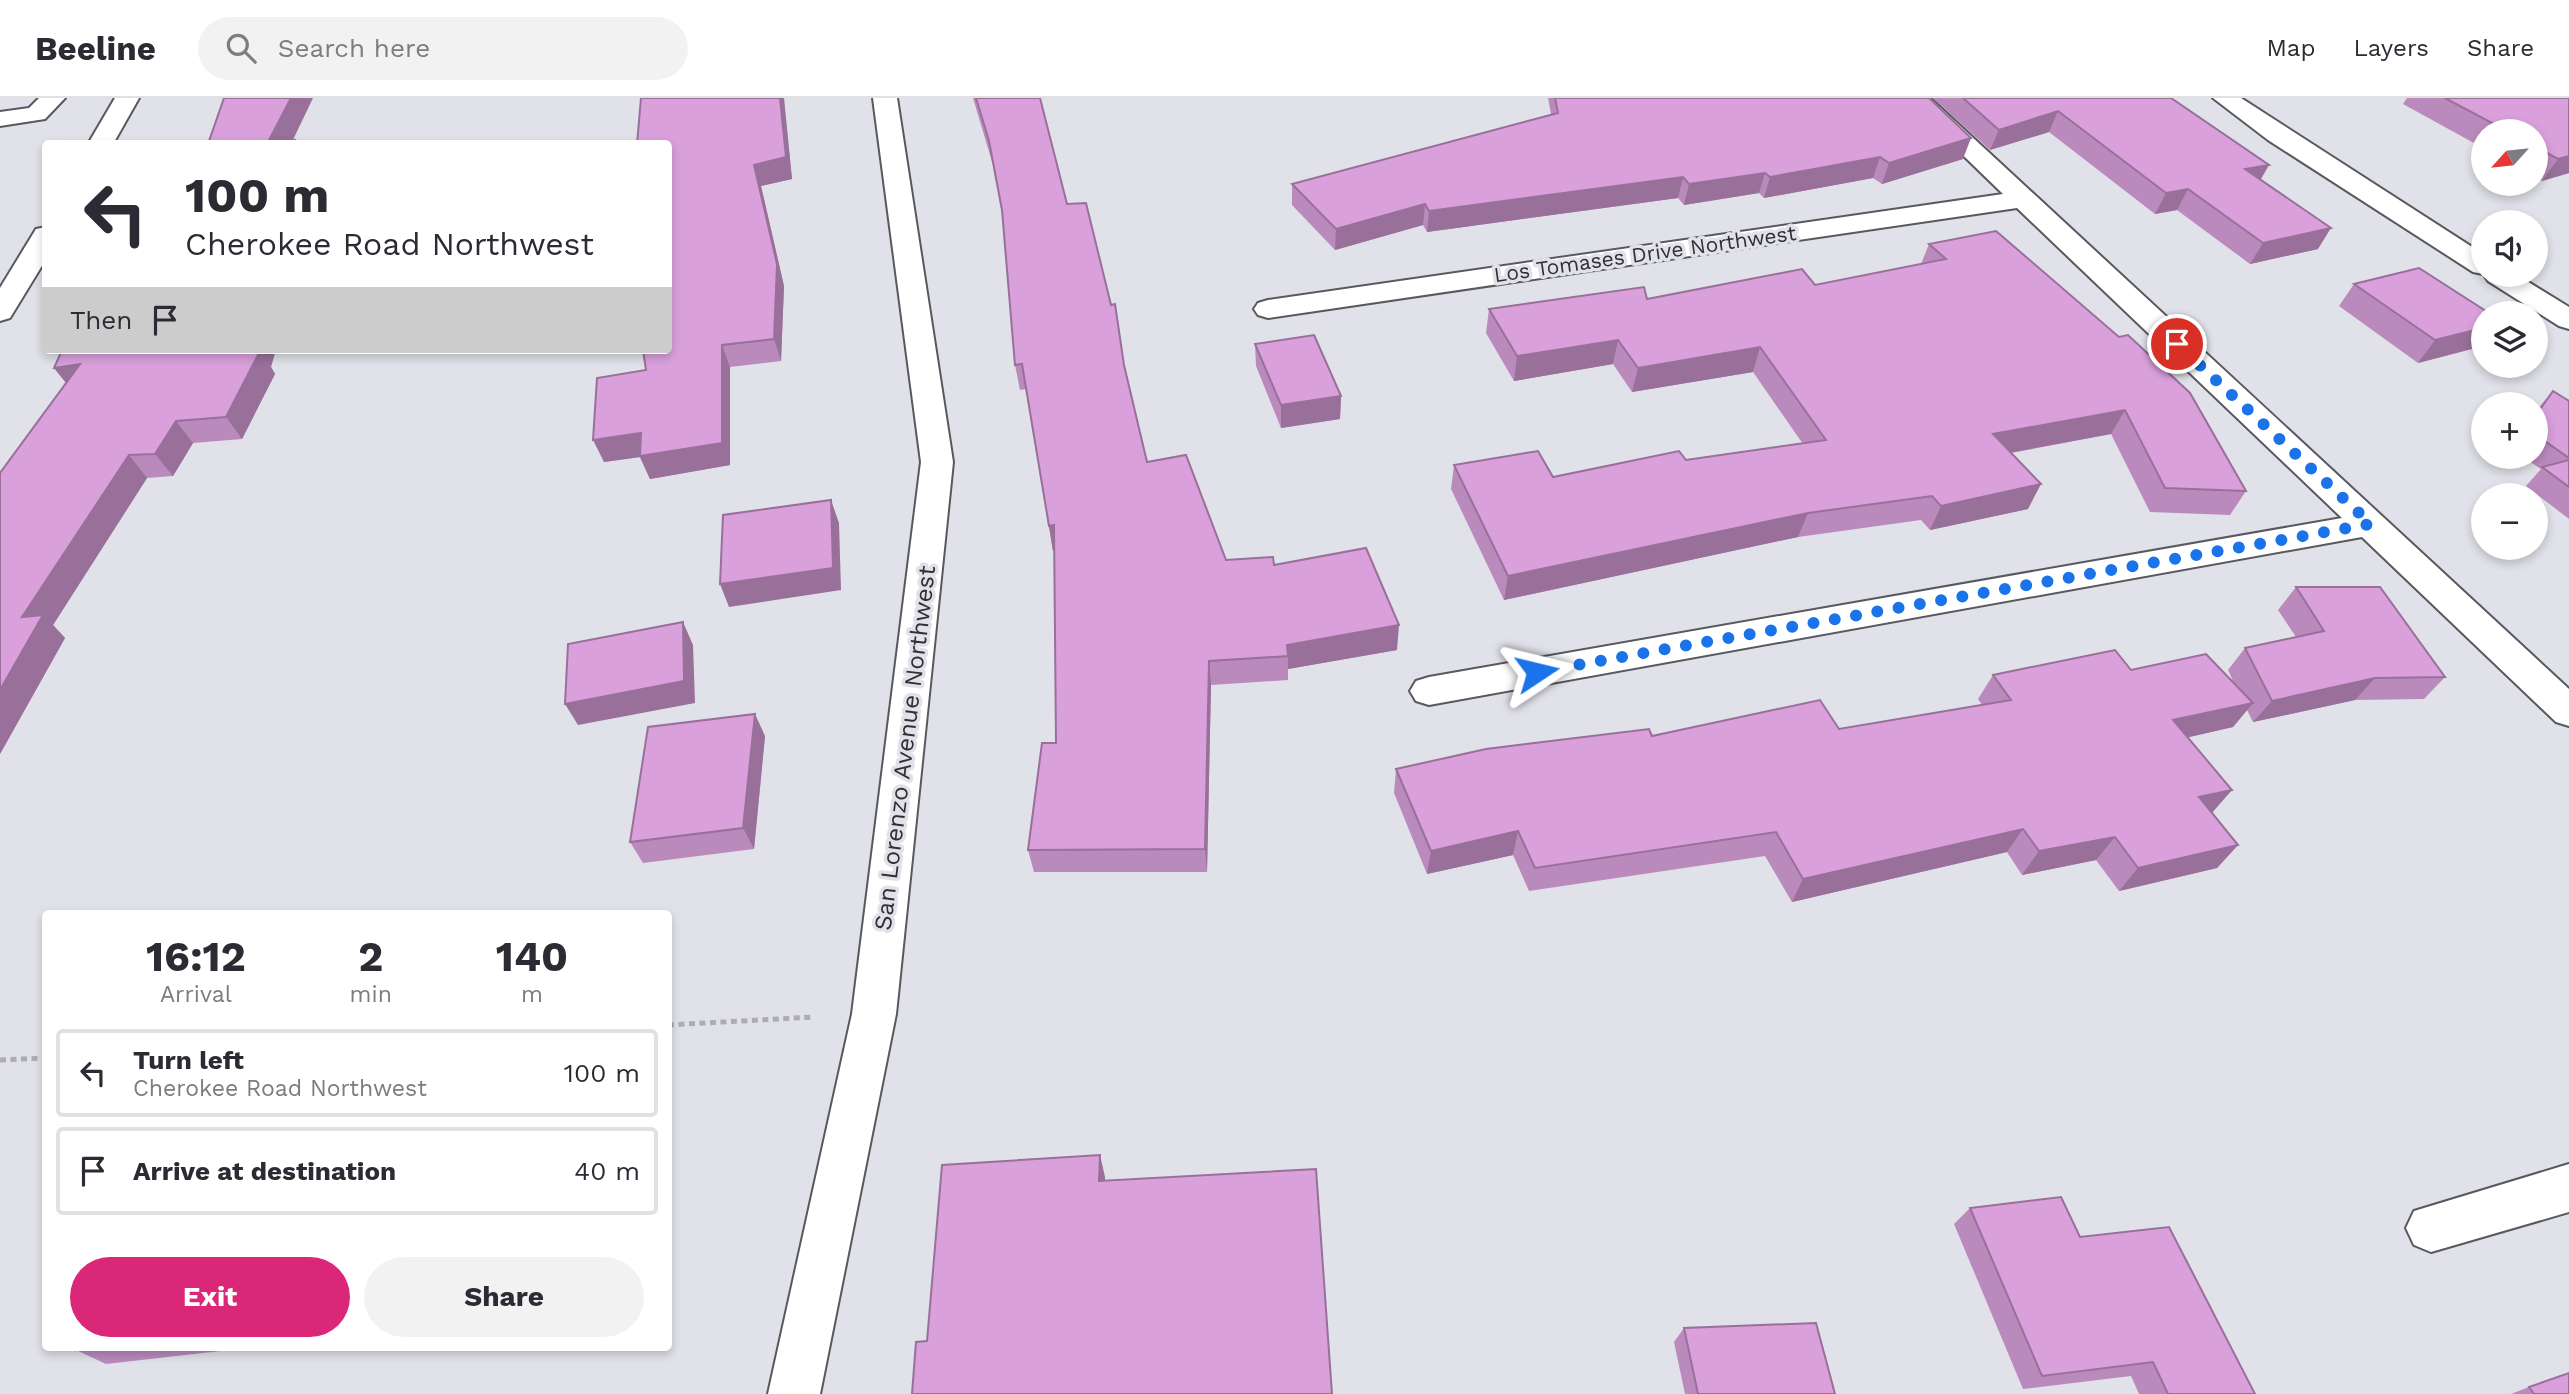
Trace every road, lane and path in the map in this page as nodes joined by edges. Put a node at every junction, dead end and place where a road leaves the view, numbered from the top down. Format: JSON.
{"nodes":[{"id":1,"x":53,"y":98,"type":"edge"},
{"id":2,"x":127,"y":98,"type":"edge"},
{"id":3,"x":885,"y":98,"type":"edge"},
{"id":4,"x":1916,"y":98,"type":"edge"},
{"id":5,"x":2225,"y":98,"type":"edge"},
{"id":6,"x":0,"y":119,"type":"edge"},
{"id":7,"x":102,"y":140,"type":"edge"},
{"id":8,"x":2022,"y":200,"type":"junction"},
{"id":9,"x":42,"y":242,"type":"edge"},
{"id":10,"x":2471,"y":257,"type":"edge"},
{"id":11,"x":2517,"y":287,"type":"edge"},
{"id":12,"x":1268,"y":309,"type":"dead end"},
{"id":13,"x":0,"y":312,"type":"edge"},
{"id":14,"x":2569,"y":320,"type":"edge"},
{"id":15,"x":2371,"y":524,"type":"junction"},
{"id":16,"x":1429,"y":691,"type":"dead end"},
{"id":17,"x":2569,"y":712,"type":"edge"},
{"id":18,"x":874,"y":1014,"type":"junction"},
{"id":19,"x":672,"y":1025,"type":"edge"},
{"id":20,"x":42,"y":1058,"type":"edge"},
{"id":21,"x":0,"y":1060,"type":"edge"},
{"id":22,"x":2569,"y":1188,"type":"edge"},
{"id":23,"x":2431,"y":1228,"type":"dead end"},
{"id":24,"x":794,"y":1394,"type":"edge"}],
"edges":[{"from":1,"to":6,"type":"street"},
{"from":2,"to":7,"type":"street"},
{"from":3,"to":18,"type":"street","name":"San Lorenzo Avenue Northwest"},
{"from":4,"to":8,"type":"street"},
{"from":5,"to":10,"type":"street"},
{"from":8,"to":12,"type":"street","name":"Los Tomases Drive Northwest"},
{"from":8,"to":15,"type":"street"},
{"from":9,"to":13,"type":"street"},
{"from":11,"to":14,"type":"street"},
{"from":15,"to":16,"type":"street"},
{"from":15,"to":17,"type":"street"},
{"from":18,"to":19,"type":"path"},
{"from":18,"to":24,"type":"street","name":"San Lorenzo Avenue Northwest"},
{"from":20,"to":21,"type":"path"},
{"from":22,"to":23,"type":"street"}]}
